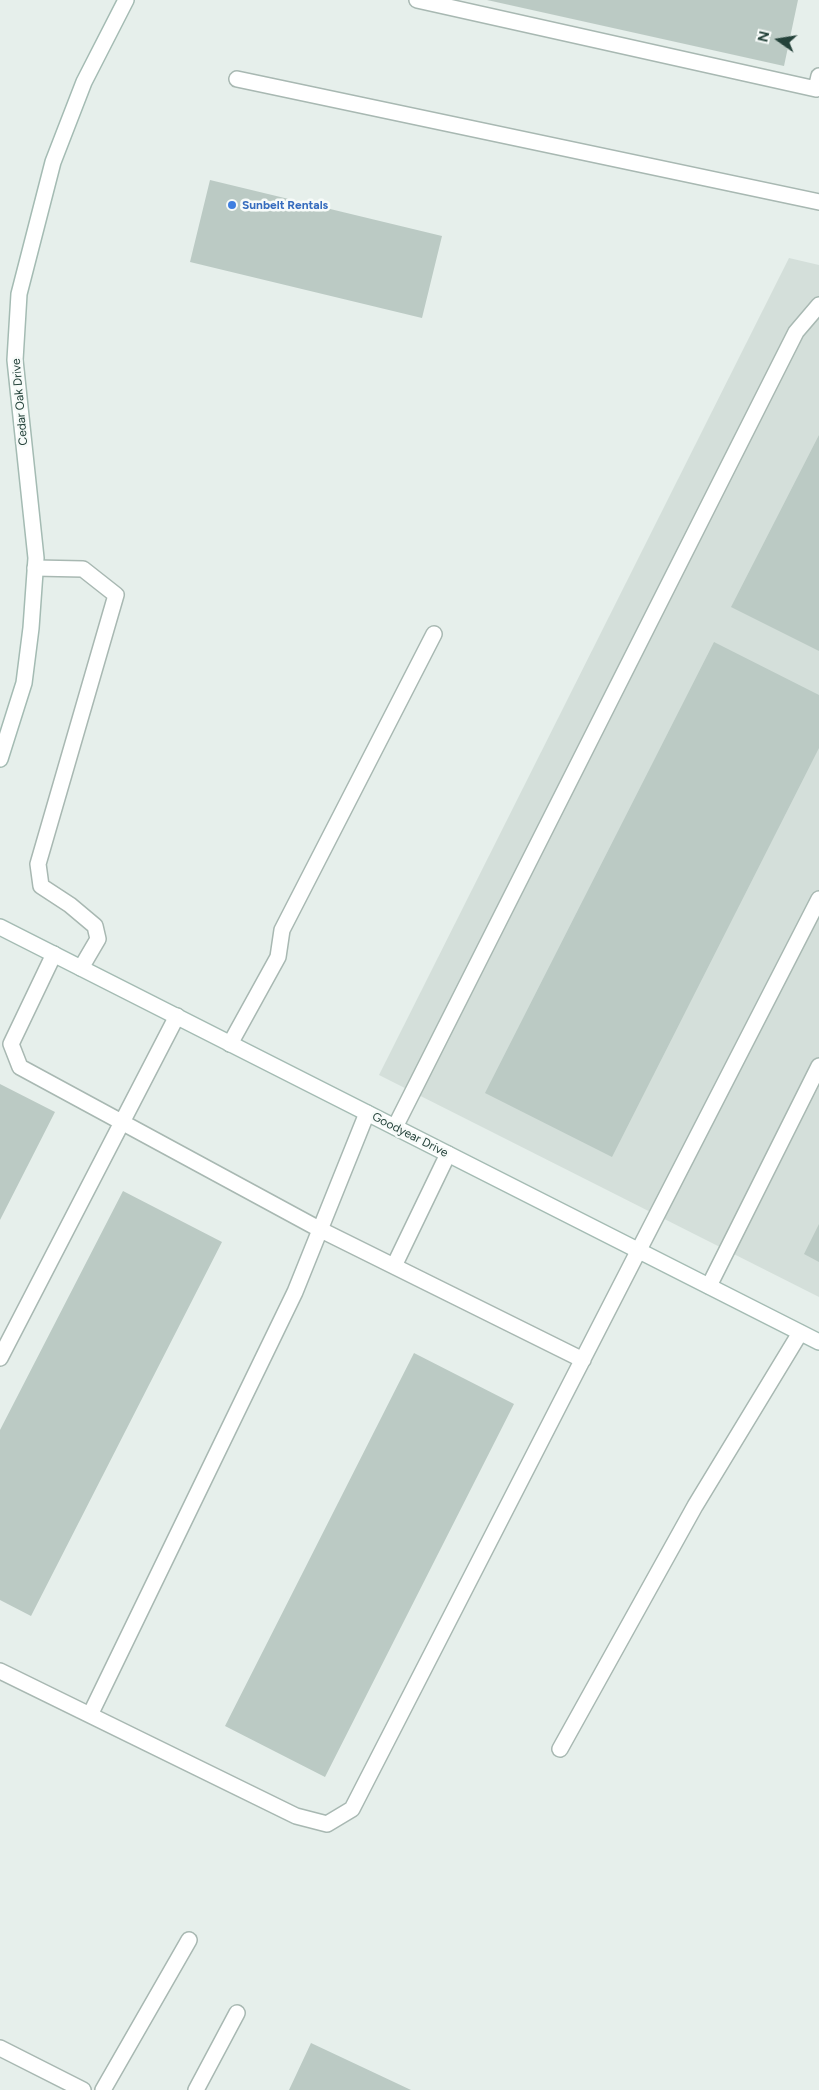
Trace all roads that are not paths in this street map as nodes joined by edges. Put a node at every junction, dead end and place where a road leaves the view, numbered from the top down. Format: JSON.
{"nodes":[{"id":1,"x":126,"y":0,"type":"edge"},
{"id":2,"x":417,"y":0,"type":"edge"},
{"id":3,"x":819,"y":76,"type":"edge"},
{"id":4,"x":237,"y":79,"type":"dead end"},
{"id":5,"x":819,"y":202,"type":"edge"},
{"id":6,"x":819,"y":304,"type":"edge"},
{"id":7,"x":35,"y":568,"type":"junction"},
{"id":8,"x":434,"y":634,"type":"dead end"},
{"id":9,"x":0,"y":759,"type":"edge"},
{"id":10,"x":819,"y":898,"type":"edge"},
{"id":11,"x":0,"y":927,"type":"edge"},
{"id":12,"x":54,"y":954,"type":"junction"},
{"id":13,"x":82,"y":968,"type":"junction"},
{"id":14,"x":177,"y":1016,"type":"junction"},
{"id":15,"x":230,"y":1044,"type":"junction"},
{"id":16,"x":6,"y":1045,"type":"edge"},
{"id":17,"x":819,"y":1066,"type":"edge"},
{"id":18,"x":367,"y":1113,"type":"junction"},
{"id":19,"x":122,"y":1122,"type":"junction"},
{"id":20,"x":395,"y":1127,"type":"junction"},
{"id":21,"x":448,"y":1154,"type":"junction"},
{"id":22,"x":319,"y":1229,"type":"junction"},
{"id":23,"x":639,"y":1251,"type":"junction"},
{"id":24,"x":394,"y":1266,"type":"junction"},
{"id":25,"x":709,"y":1286,"type":"junction"},
{"id":26,"x":800,"y":1333,"type":"junction"},
{"id":27,"x":819,"y":1342,"type":"edge"},
{"id":28,"x":0,"y":1358,"type":"edge"},
{"id":29,"x":583,"y":1360,"type":"junction"},
{"id":30,"x":0,"y":1671,"type":"edge"},
{"id":31,"x":90,"y":1715,"type":"junction"},
{"id":32,"x":560,"y":1749,"type":"dead end"},
{"id":33,"x":189,"y":1940,"type":"dead end"},
{"id":34,"x":237,"y":2014,"type":"dead end"},
{"id":35,"x":0,"y":2048,"type":"edge"},
{"id":36,"x":83,"y":2090,"type":"edge"},
{"id":37,"x":102,"y":2090,"type":"edge"},
{"id":38,"x":196,"y":2090,"type":"edge"}],
"edges":[{"from":1,"to":7,"type":"street","name":"Cedar Oak Drive"},
{"from":2,"to":3,"type":"street"},
{"from":4,"to":5,"type":"street"},
{"from":6,"to":20,"type":"street"},
{"from":7,"to":9,"type":"street","name":"Cedar Oak Drive"},
{"from":7,"to":13,"type":"street"},
{"from":8,"to":15,"type":"street"},
{"from":10,"to":23,"type":"street"},
{"from":11,"to":12,"type":"street","name":"Goodyear Drive"},
{"from":12,"to":13,"type":"street","name":"Goodyear Drive"},
{"from":12,"to":16,"type":"street"},
{"from":13,"to":14,"type":"street","name":"Goodyear Drive"},
{"from":14,"to":15,"type":"street","name":"Goodyear Drive"},
{"from":14,"to":19,"type":"street"},
{"from":15,"to":18,"type":"street","name":"Goodyear Drive"},
{"from":16,"to":19,"type":"street"},
{"from":17,"to":25,"type":"street"},
{"from":18,"to":20,"type":"street","name":"Goodyear Drive"},
{"from":18,"to":22,"type":"street"},
{"from":19,"to":22,"type":"street"},
{"from":19,"to":28,"type":"street"},
{"from":20,"to":21,"type":"street","name":"Goodyear Drive"},
{"from":21,"to":23,"type":"street","name":"Goodyear Drive"},
{"from":21,"to":24,"type":"street"},
{"from":22,"to":24,"type":"street"},
{"from":22,"to":31,"type":"street"},
{"from":23,"to":25,"type":"street","name":"Goodyear Drive"},
{"from":23,"to":29,"type":"street"},
{"from":24,"to":29,"type":"street"},
{"from":25,"to":26,"type":"street","name":"Goodyear Drive"},
{"from":26,"to":27,"type":"street","name":"Goodyear Drive"},
{"from":26,"to":32,"type":"street"},
{"from":29,"to":31,"type":"street"},
{"from":30,"to":31,"type":"street"},
{"from":33,"to":37,"type":"street"},
{"from":34,"to":38,"type":"street"},
{"from":35,"to":36,"type":"street"}]}
